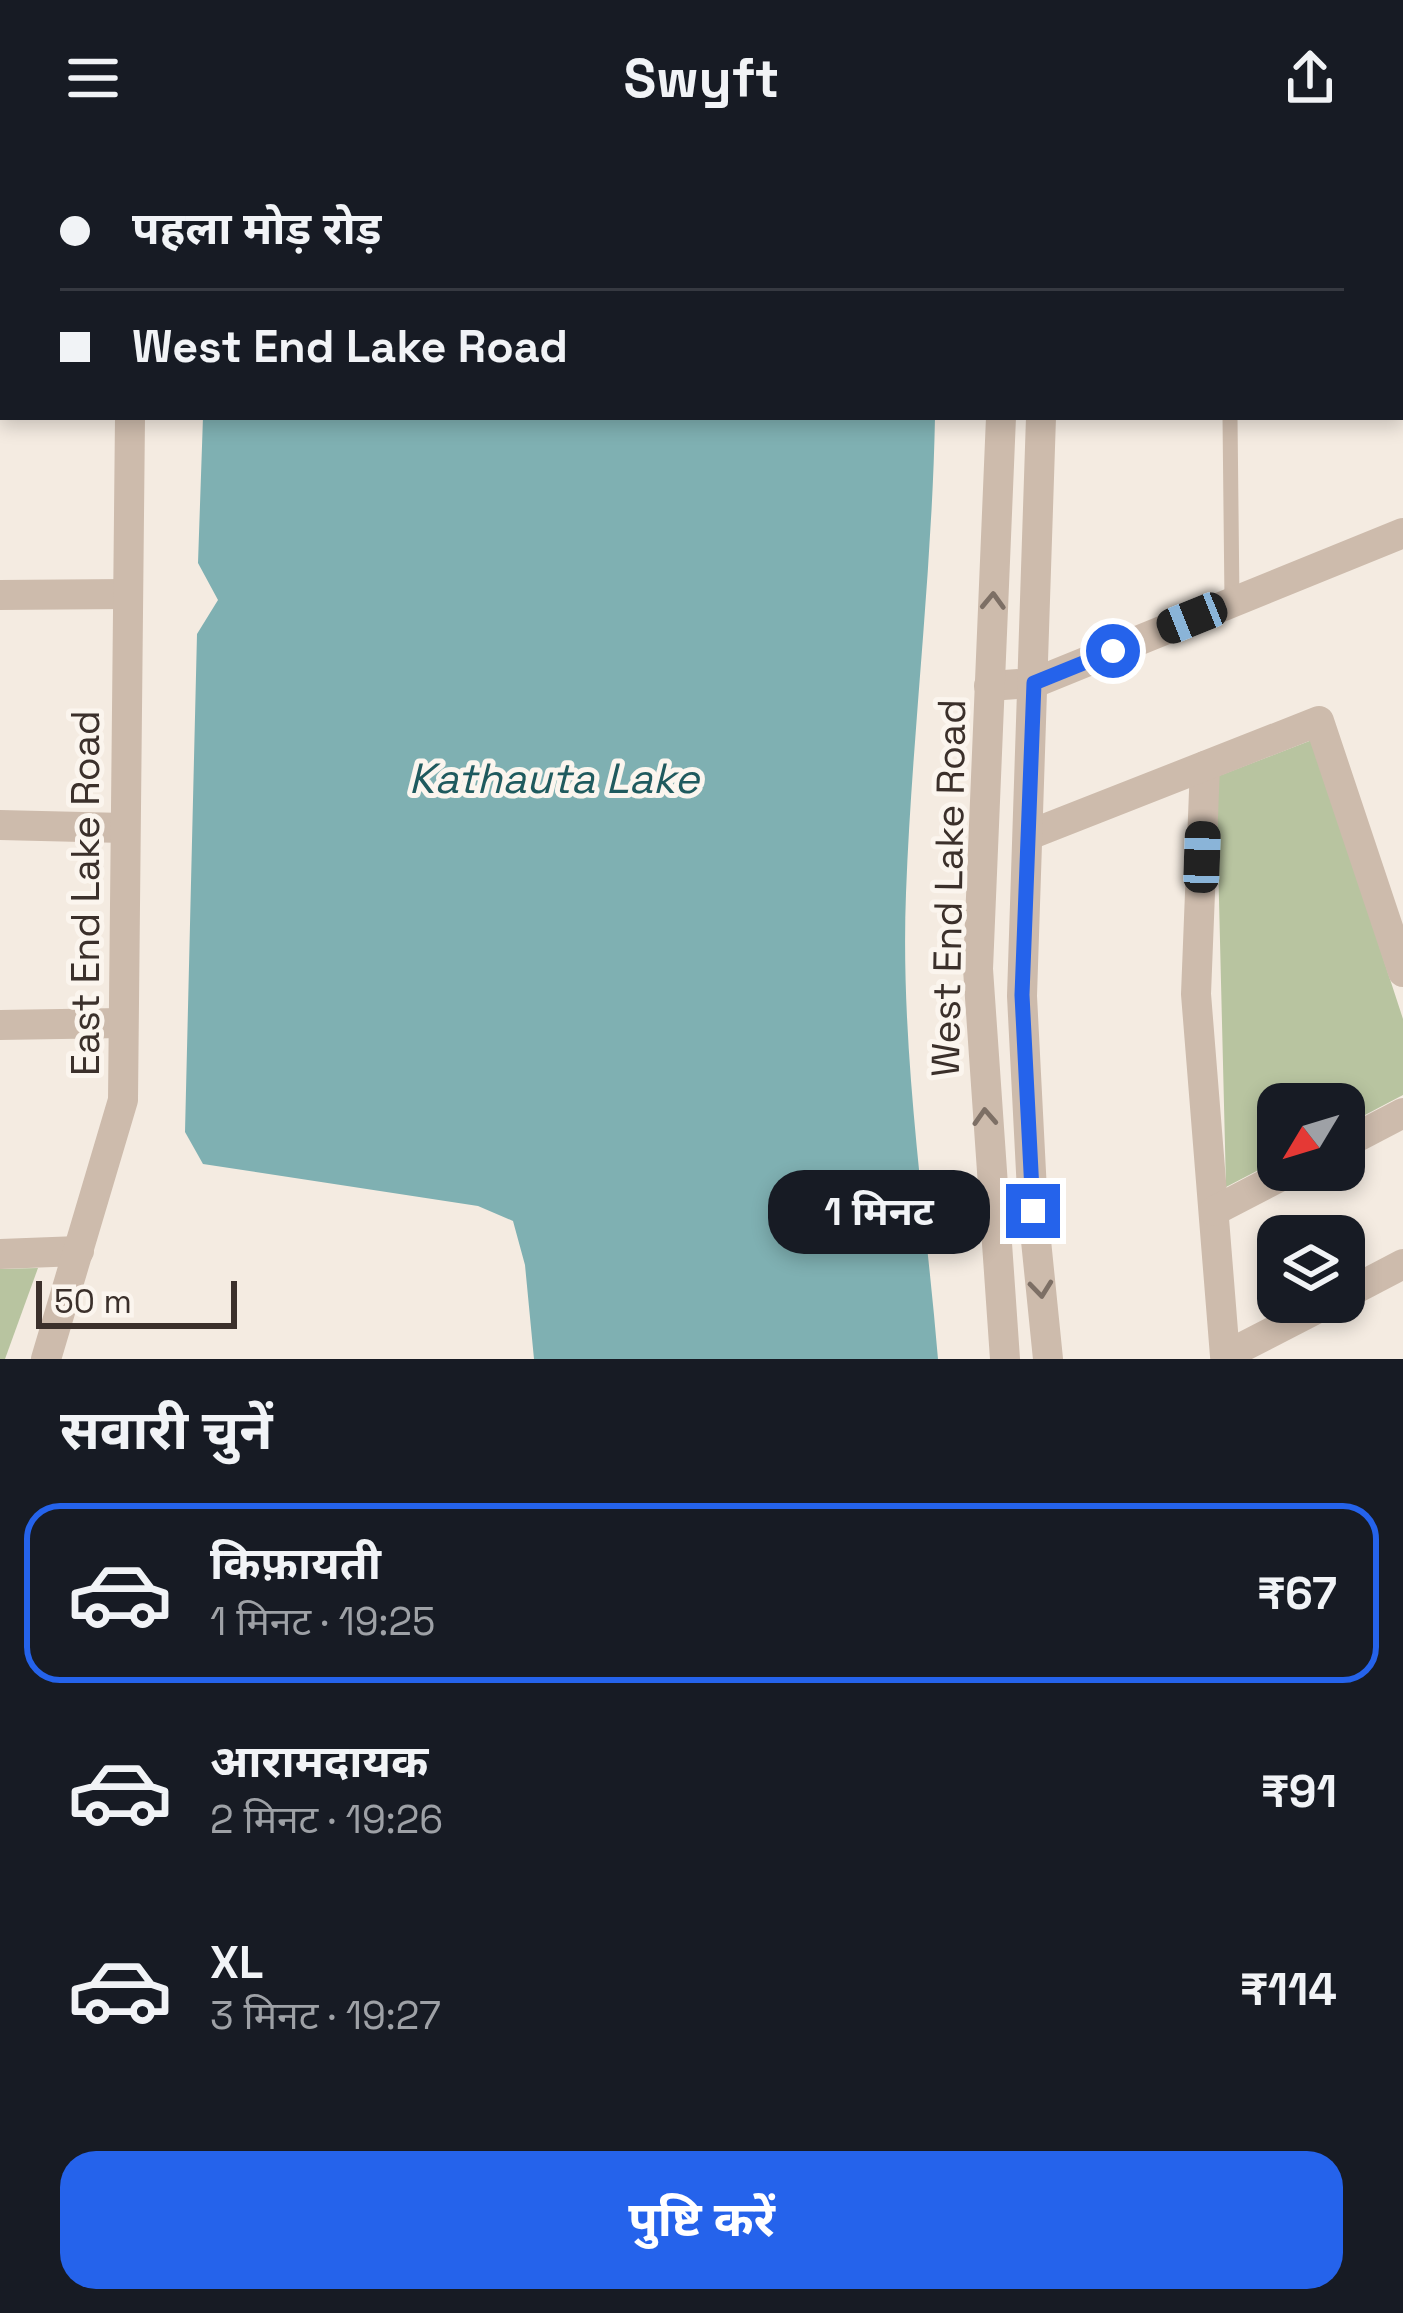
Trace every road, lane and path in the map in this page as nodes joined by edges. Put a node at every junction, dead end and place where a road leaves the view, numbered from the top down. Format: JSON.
{"nodes":[{"id":1,"x":130,"y":420,"type":"edge"},
{"id":2,"x":1000,"y":420,"type":"edge"},
{"id":3,"x":1041,"y":420,"type":"edge"},
{"id":4,"x":1232,"y":420,"type":"edge"},
{"id":5,"x":1402,"y":535,"type":"edge"},
{"id":6,"x":127,"y":593,"type":"junction"},
{"id":7,"x":0,"y":595,"type":"edge"},
{"id":8,"x":1232,"y":602,"type":"junction"},
{"id":9,"x":1034,"y":683,"type":"junction"},
{"id":10,"x":989,"y":686,"type":"junction"},
{"id":11,"x":1205,"y":766,"type":"junction"},
{"id":12,"x":0,"y":825,"type":"edge"},
{"id":13,"x":124,"y":828,"type":"junction"},
{"id":14,"x":1029,"y":835,"type":"junction"},
{"id":15,"x":1403,"y":972,"type":"edge"},
{"id":16,"x":122,"y":1023,"type":"junction"},
{"id":17,"x":0,"y":1025,"type":"edge"},
{"id":18,"x":1403,"y":1113,"type":"edge"},
{"id":19,"x":1365,"y":1133,"type":"edge"},
{"id":20,"x":1257,"y":1189,"type":"edge"},
{"id":21,"x":1214,"y":1211,"type":"junction"},
{"id":22,"x":79,"y":1251,"type":"junction"},
{"id":23,"x":0,"y":1254,"type":"edge"},
{"id":24,"x":1403,"y":1264,"type":"edge"},
{"id":25,"x":1365,"y":1284,"type":"edge"},
{"id":26,"x":1289,"y":1323,"type":"edge"},
{"id":27,"x":46,"y":1359,"type":"edge"},
{"id":28,"x":1005,"y":1359,"type":"edge"},
{"id":29,"x":1048,"y":1359,"type":"edge"}],
"edges":[{"from":1,"to":6,"type":"street","name":"East End Lake Road"},
{"from":10,"to":2,"type":"street","name":"West End Lake Road","one_way":true},
{"from":3,"to":9,"type":"street","name":"West End Lake Road"},
{"from":4,"to":8,"type":"lane"},
{"from":5,"to":8,"type":"street"},
{"from":6,"to":7,"type":"street"},
{"from":6,"to":13,"type":"street","name":"East End Lake Road"},
{"from":8,"to":9,"type":"street"},
{"from":9,"to":10,"type":"street"},
{"from":9,"to":14,"type":"street","name":"West End Lake Road"},
{"from":28,"to":10,"type":"street","name":"West End Lake Road","one_way":true},
{"from":11,"to":14,"type":"street"},
{"from":11,"to":15,"type":"street"},
{"from":11,"to":21,"type":"street"},
{"from":12,"to":13,"type":"street"},
{"from":13,"to":16,"type":"street","name":"East End Lake Road"},
{"from":14,"to":29,"type":"street","name":"West End Lake Road","one_way":true},
{"from":16,"to":17,"type":"street"},
{"from":16,"to":22,"type":"street","name":"East End Lake Road"},
{"from":18,"to":19,"type":"street"},
{"from":20,"to":21,"type":"street"},
{"from":21,"to":26,"type":"street"},
{"from":22,"to":23,"type":"street"},
{"from":22,"to":27,"type":"street","name":"East End Lake Road"},
{"from":24,"to":25,"type":"street"}]}
